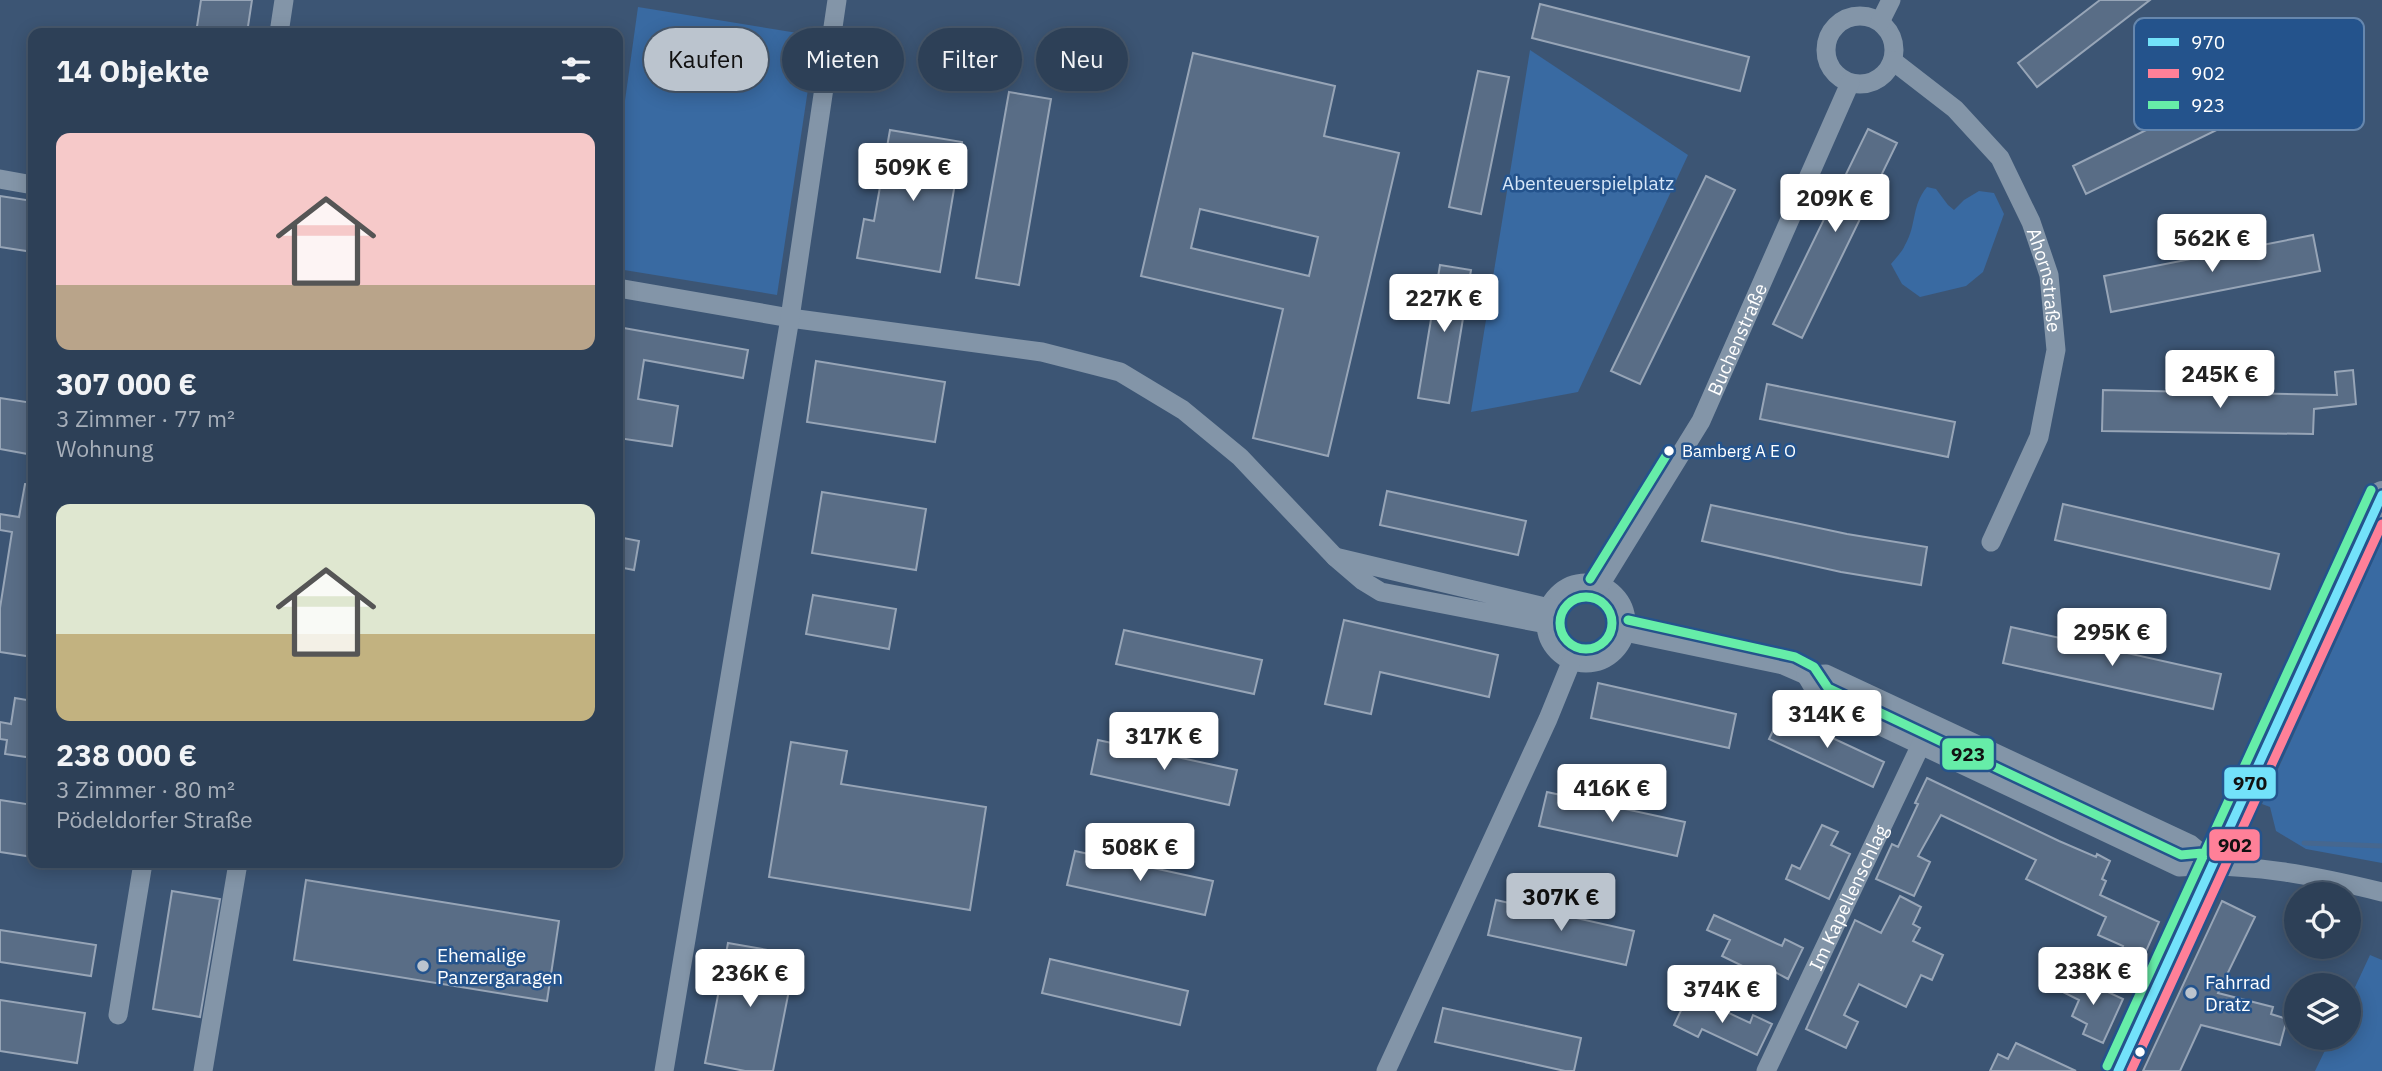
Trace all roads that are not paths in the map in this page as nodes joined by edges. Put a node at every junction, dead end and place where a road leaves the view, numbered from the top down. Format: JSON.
{"nodes":[{"id":1,"x":284,"y":0,"type":"edge"},
{"id":2,"x":837,"y":0,"type":"edge"},
{"id":3,"x":1891,"y":0,"type":"edge"},
{"id":4,"x":1880,"y":22,"type":"junction"},
{"id":5,"x":280,"y":28,"type":"edge"},
{"id":6,"x":1893,"y":61,"type":"junction"},
{"id":7,"x":1850,"y":83,"type":"junction"},
{"id":8,"x":0,"y":179,"type":"edge"},
{"id":9,"x":28,"y":184,"type":"edge"},
{"id":10,"x":623,"y":289,"type":"edge"},
{"id":11,"x":790,"y":318,"type":"junction"},
{"id":12,"x":2382,"y":495,"type":"edge"},
{"id":13,"x":1991,"y":542,"type":"dead end"},
{"id":14,"x":1601,"y":585,"type":"junction"},
{"id":15,"x":1548,"y":616,"type":"junction"},
{"id":16,"x":1625,"y":632,"type":"junction"},
{"id":17,"x":1572,"y":660,"type":"junction"},
{"id":18,"x":1806,"y":675,"type":"junction"},
{"id":19,"x":1931,"y":723,"type":"junction"},
{"id":20,"x":1920,"y":746,"type":"junction"},
{"id":21,"x":2214,"y":864,"type":"junction"},
{"id":22,"x":142,"y":868,"type":"edge"},
{"id":23,"x":237,"y":868,"type":"edge"},
{"id":24,"x":2382,"y":892,"type":"edge"},
{"id":25,"x":118,"y":1015,"type":"dead end"},
{"id":26,"x":203,"y":1071,"type":"edge"},
{"id":27,"x":664,"y":1071,"type":"edge"},
{"id":28,"x":1386,"y":1071,"type":"edge"},
{"id":29,"x":1766,"y":1071,"type":"edge"},
{"id":30,"x":2118,"y":1071,"type":"edge"}],
"edges":[{"from":1,"to":5,"type":"street"},
{"from":2,"to":11,"type":"street"},
{"from":3,"to":4,"type":"street"},
{"from":4,"to":6,"type":"street"},
{"from":4,"to":7,"type":"street"},
{"from":6,"to":7,"type":"street"},
{"from":6,"to":13,"type":"street","name":"Ahornstraße"},
{"from":7,"to":14,"type":"street","name":"Buchenstraße"},
{"from":8,"to":9,"type":"street"},
{"from":10,"to":11,"type":"street"},
{"from":11,"to":15,"type":"street"},
{"from":11,"to":27,"type":"street"},
{"from":12,"to":21,"type":"main road"},
{"from":14,"to":15,"type":"street"},
{"from":14,"to":16,"type":"street"},
{"from":15,"to":17,"type":"street"},
{"from":16,"to":17,"type":"street"},
{"from":16,"to":18,"type":"street"},
{"from":17,"to":28,"type":"street"},
{"from":18,"to":19,"type":"street"},
{"from":18,"to":20,"type":"street"},
{"from":19,"to":20,"type":"street","name":"Im Kapellenschlag"},
{"from":19,"to":21,"type":"street"},
{"from":20,"to":21,"type":"street"},
{"from":20,"to":29,"type":"street","name":"Im Kapellenschlag"},
{"from":21,"to":24,"type":"street"},
{"from":21,"to":30,"type":"main road"},
{"from":22,"to":25,"type":"street"},
{"from":23,"to":26,"type":"street"}]}
